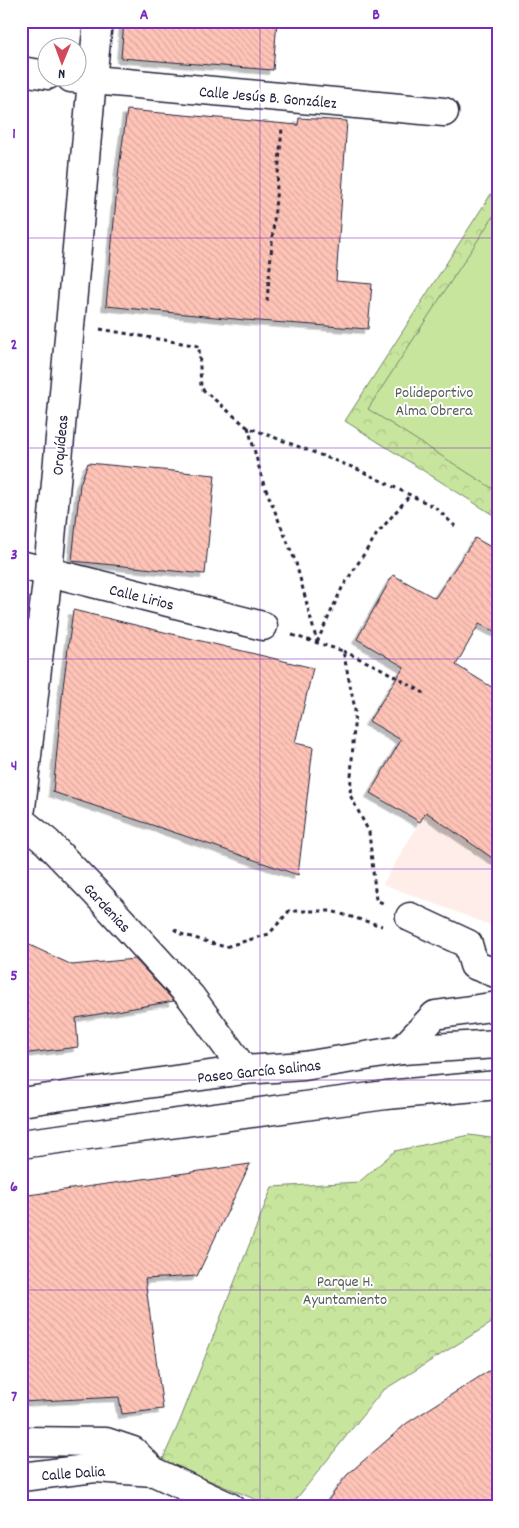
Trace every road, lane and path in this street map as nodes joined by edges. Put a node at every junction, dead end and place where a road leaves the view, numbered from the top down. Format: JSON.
{"nodes":[{"id":1,"x":98,"y":21,"type":"edge"},
{"id":2,"x":88,"y":55,"type":"edge"},
{"id":3,"x":21,"y":71,"type":"edge"},
{"id":4,"x":38,"y":73,"type":"edge"},
{"id":5,"x":88,"y":80,"type":"edge"},
{"id":6,"x":81,"y":88,"type":"edge"},
{"id":7,"x":284,"y":98,"type":"junction"},
{"id":8,"x":444,"y":112,"type":"dead end"},
{"id":9,"x":267,"y":302,"type":"dead end"},
{"id":10,"x":70,"y":324,"type":"junction"},
{"id":11,"x":247,"y":427,"type":"junction"},
{"id":12,"x":410,"y":495,"type":"junction"},
{"id":13,"x":455,"y":526,"type":"dead end"},
{"id":14,"x":21,"y":565,"type":"edge"},
{"id":15,"x":48,"y":572,"type":"junction"},
{"id":16,"x":263,"y":626,"type":"joint"},
{"id":17,"x":317,"y":643,"type":"junction"},
{"id":18,"x":343,"y":651,"type":"junction"},
{"id":19,"x":424,"y":693,"type":"dead end"},
{"id":20,"x":21,"y":808,"type":"edge"},
{"id":21,"x":21,"y":821,"type":"edge"},
{"id":22,"x":410,"y":917,"type":"joint"},
{"id":23,"x":384,"y":927,"type":"dead end"},
{"id":24,"x":173,"y":929,"type":"dead end"},
{"id":25,"x":498,"y":974,"type":"edge"},
{"id":26,"x":498,"y":1006,"type":"edge"},
{"id":27,"x":498,"y":1044,"type":"edge"},
{"id":28,"x":402,"y":1050,"type":"junction"},
{"id":29,"x":244,"y":1070,"type":"junction"},
{"id":30,"x":498,"y":1085,"type":"edge"},
{"id":31,"x":21,"y":1093,"type":"edge"},
{"id":32,"x":52,"y":1097,"type":"junction"},
{"id":33,"x":21,"y":1102,"type":"edge"},
{"id":34,"x":21,"y":1144,"type":"edge"},
{"id":35,"x":21,"y":1440,"type":"edge"},
{"id":36,"x":154,"y":1472,"type":"junction"},
{"id":37,"x":21,"y":1477,"type":"edge"},
{"id":38,"x":230,"y":1507,"type":"edge"}],
"edges":[{"from":1,"to":2,"type":"street","name":"Orquídeas"},
{"from":3,"to":4,"type":"street"},
{"from":5,"to":7,"type":"street","name":"Calle Jesús B. González"},
{"from":6,"to":10,"type":"street","name":"Orquídeas"},
{"from":7,"to":8,"type":"street","name":"Calle Jesús B. González"},
{"from":7,"to":9,"type":"path"},
{"from":10,"to":11,"type":"path"},
{"from":10,"to":15,"type":"street","name":"Orquídeas"},
{"from":11,"to":12,"type":"path"},
{"from":11,"to":17,"type":"path"},
{"from":12,"to":13,"type":"path"},
{"from":12,"to":17,"type":"path"},
{"from":14,"to":15,"type":"street","name":"Calle Lirios"},
{"from":15,"to":16,"type":"street","name":"Calle Lirios"},
{"from":15,"to":20,"type":"street","name":"Orquídeas"},
{"from":16,"to":17,"type":"path"},
{"from":17,"to":18,"type":"path"},
{"from":18,"to":19,"type":"path"},
{"from":18,"to":22,"type":"path"},
{"from":21,"to":29,"type":"street","name":"Gardenias"},
{"from":22,"to":25,"type":"street"},
{"from":23,"to":24,"type":"path"},
{"from":26,"to":28,"type":"street"},
{"from":27,"to":28,"type":"street","name":"Paseo García Salinas"},
{"from":28,"to":29,"type":"street","name":"Paseo García Salinas"},
{"from":29,"to":32,"type":"street","name":"Paseo García Salinas"},
{"from":30,"to":34,"type":"street"},
{"from":31,"to":32,"type":"street"},
{"from":32,"to":33,"type":"street","name":"Paseo García Salinas"},
{"from":35,"to":36,"type":"street"},
{"from":36,"to":37,"type":"street","name":"Calle Dalia"},
{"from":36,"to":38,"type":"street"}]}
